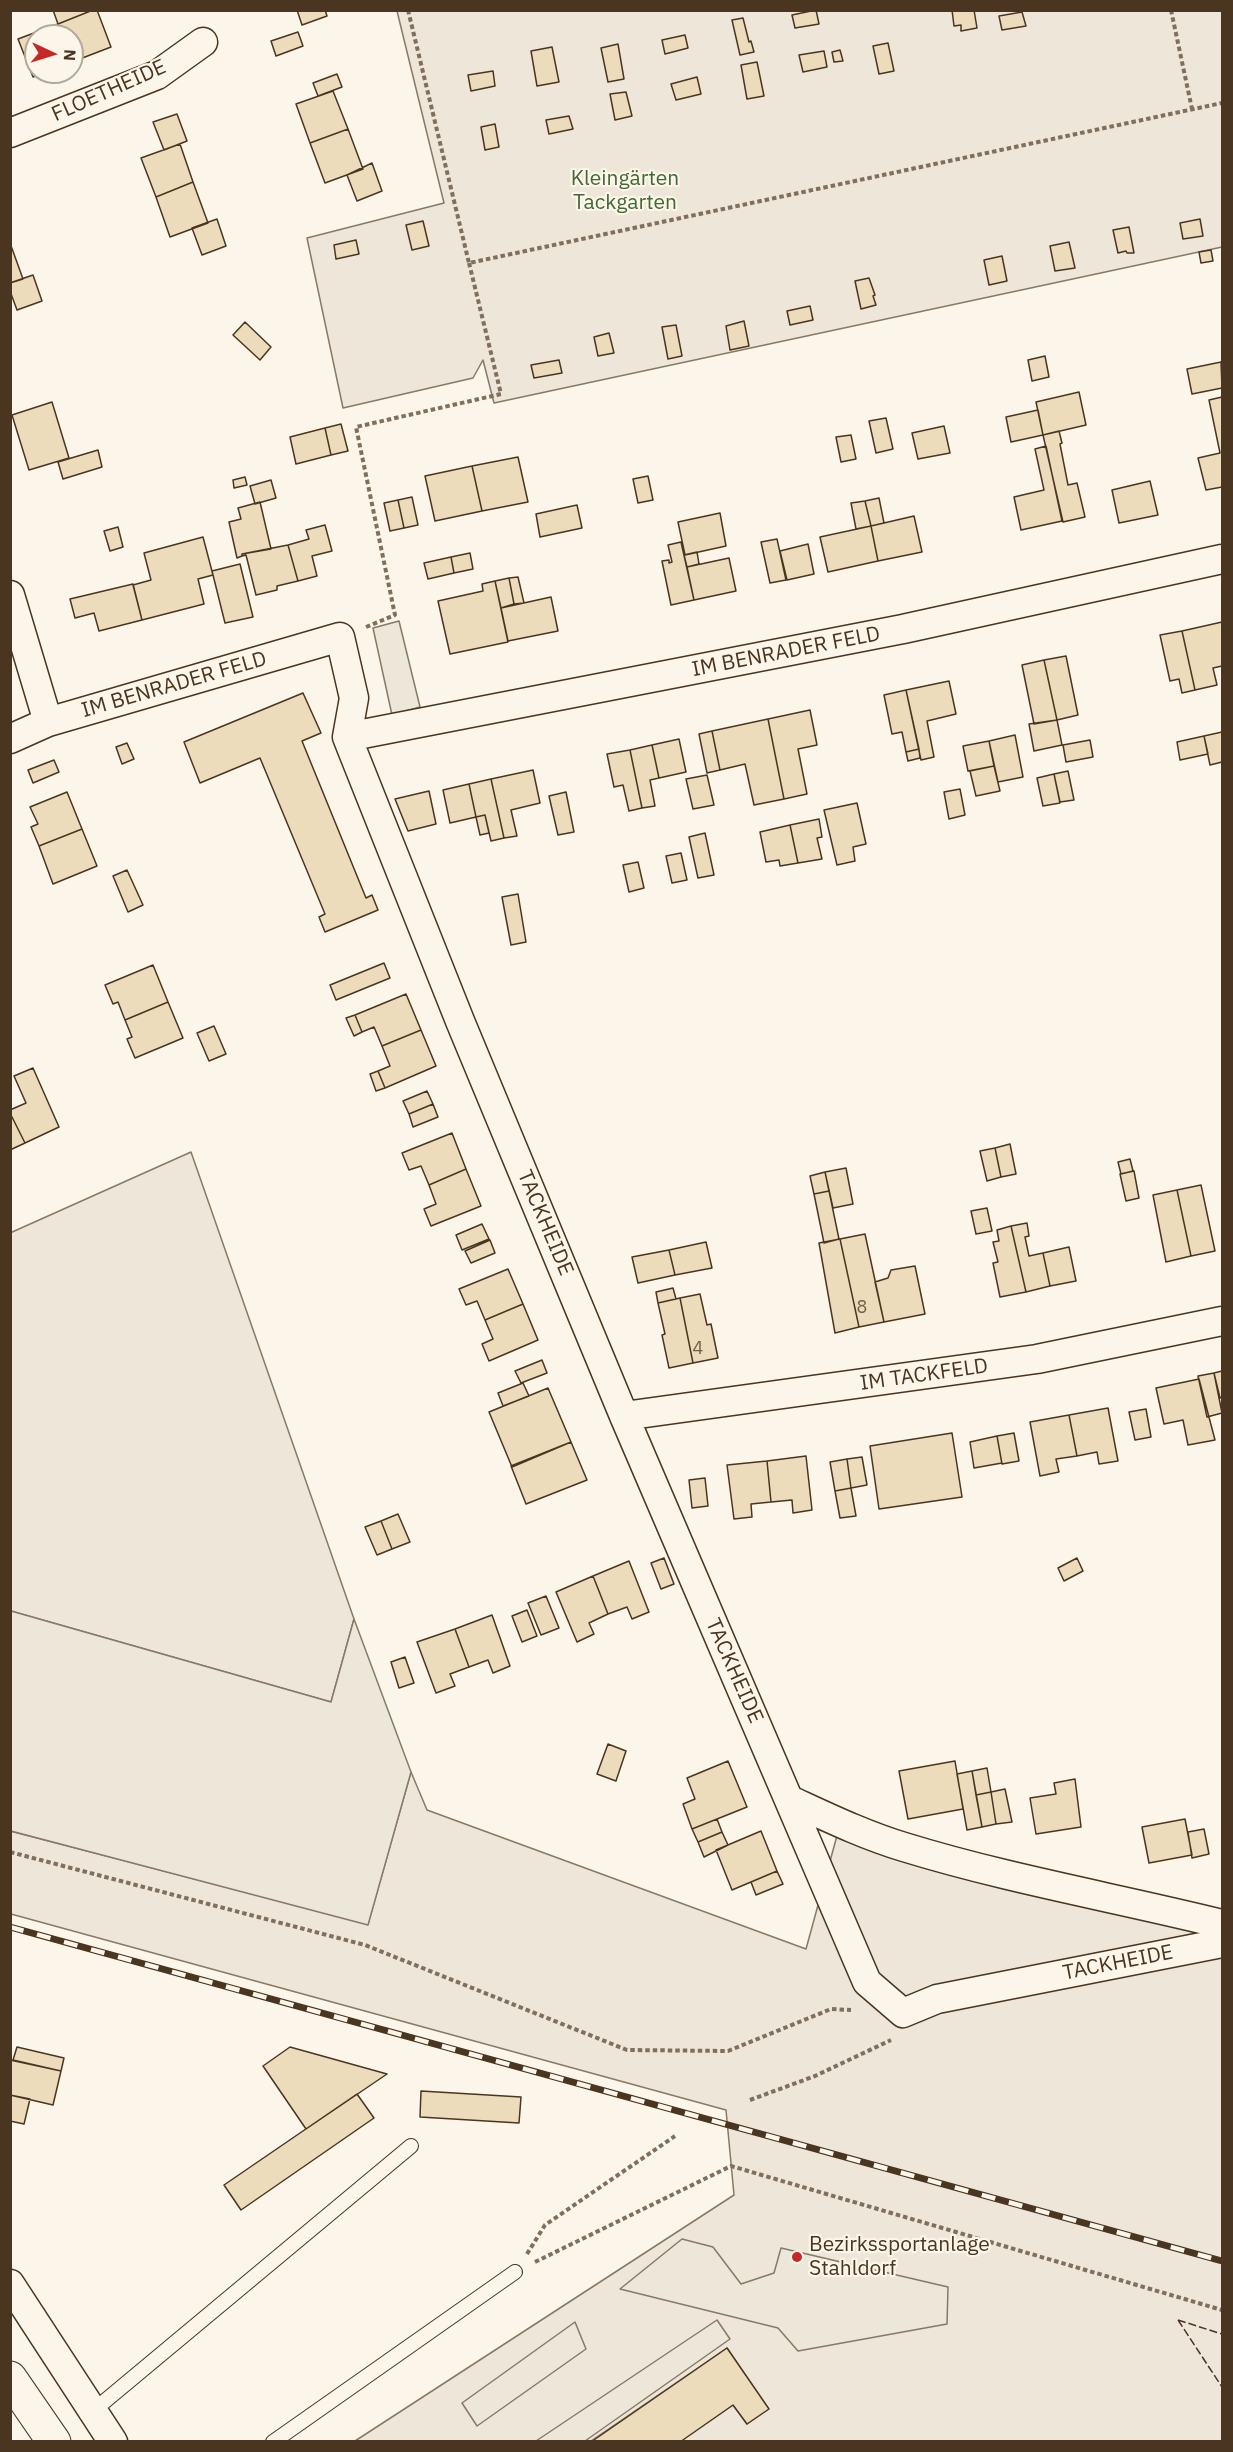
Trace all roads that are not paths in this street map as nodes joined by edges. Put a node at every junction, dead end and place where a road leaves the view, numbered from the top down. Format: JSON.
{"nodes":[{"id":1,"x":203,"y":42,"type":"dead end"},
{"id":2,"x":10,"y":133,"type":"edge"},
{"id":3,"x":1222,"y":559,"type":"edge"},
{"id":4,"x":10,"y":595,"type":"edge"},
{"id":5,"x":48,"y":722,"type":"junction"},
{"id":6,"x":347,"y":738,"type":"junction"},
{"id":7,"x":10,"y":739,"type":"edge"},
{"id":8,"x":1222,"y":1321,"type":"edge"},
{"id":9,"x":624,"y":1416,"type":"junction"},
{"id":10,"x":790,"y":1800,"type":"junction"},
{"id":11,"x":1222,"y":1924,"type":"edge"},
{"id":12,"x":1222,"y":1943,"type":"edge"},
{"id":13,"x":411,"y":2146,"type":"dead end"},
{"id":14,"x":515,"y":2272,"type":"road end"},
{"id":15,"x":10,"y":2284,"type":"edge"},
{"id":16,"x":10,"y":2378,"type":"edge"},
{"id":17,"x":93,"y":2411,"type":"junction"},
{"id":18,"x":54,"y":2442,"type":"edge"},
{"id":19,"x":113,"y":2442,"type":"edge"},
{"id":20,"x":273,"y":2442,"type":"edge"}],
"edges":[{"from":1,"to":2,"type":"street","name":"FLOETHEIDE"},
{"from":3,"to":6,"type":"street","name":"IM BENRADER FELD"},
{"from":4,"to":5,"type":"street"},
{"from":5,"to":6,"type":"street","name":"IM BENRADER FELD"},
{"from":5,"to":7,"type":"street","name":"IM BENRADER FELD"},
{"from":6,"to":9,"type":"street","name":"TACKHEIDE"},
{"from":8,"to":9,"type":"street","name":"IM TACKFELD"},
{"from":9,"to":10,"type":"street","name":"TACKHEIDE"},
{"from":10,"to":11,"type":"street","name":"TACKHEIDE"},
{"from":10,"to":12,"type":"street","name":"TACKHEIDE"},
{"from":13,"to":17,"type":"lane"},
{"from":14,"to":20,"type":"lane"},
{"from":15,"to":17,"type":"street"},
{"from":16,"to":18,"type":"main road"},
{"from":17,"to":19,"type":"street"}]}
